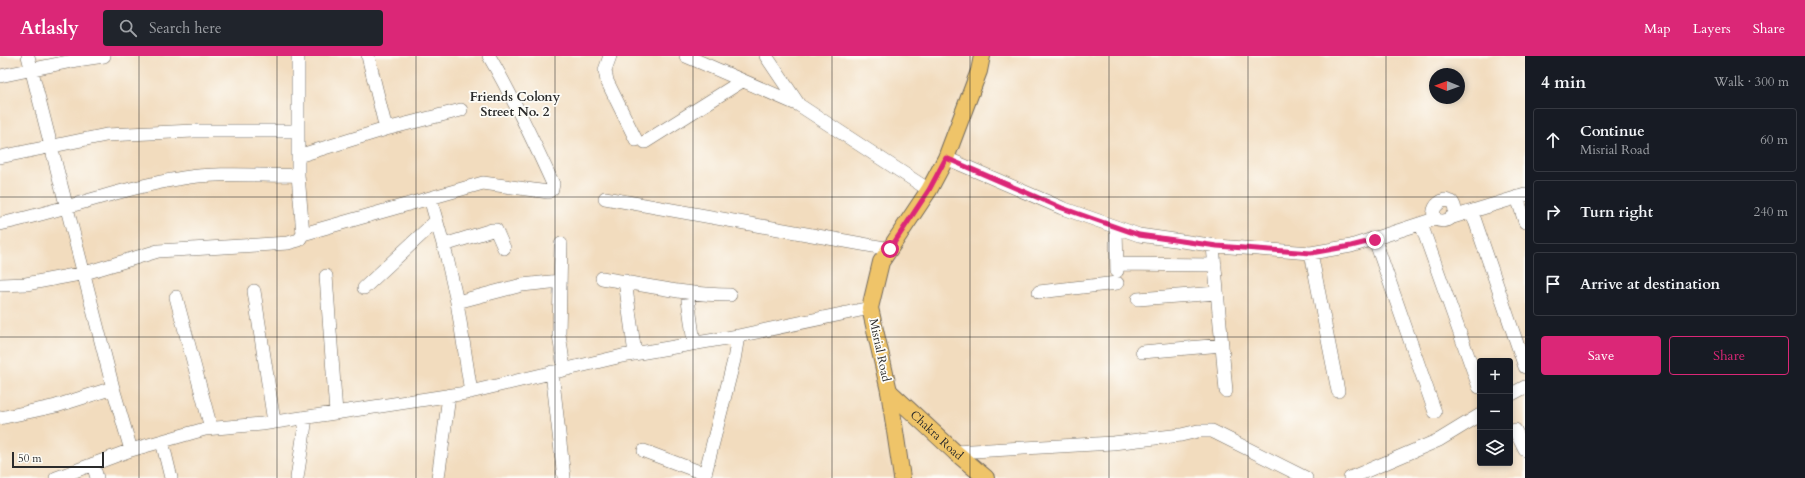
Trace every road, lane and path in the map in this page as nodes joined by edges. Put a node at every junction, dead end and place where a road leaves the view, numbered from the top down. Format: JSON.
{"nodes":[{"id":1,"x":28,"y":56,"type":"edge"},
{"id":2,"x":104,"y":56,"type":"edge"},
{"id":3,"x":298,"y":56,"type":"edge"},
{"id":4,"x":368,"y":56,"type":"edge"},
{"id":5,"x":489,"y":56,"type":"edge"},
{"id":6,"x":610,"y":56,"type":"edge"},
{"id":7,"x":686,"y":56,"type":"edge"},
{"id":8,"x":766,"y":56,"type":"edge"},
{"id":9,"x":982,"y":56,"type":"edge"},
{"id":10,"x":32,"y":69,"type":"junction"},
{"id":11,"x":0,"y":76,"type":"edge"},
{"id":12,"x":742,"y":81,"type":"junction"},
{"id":13,"x":799,"y":105,"type":"junction"},
{"id":14,"x":461,"y":110,"type":"dead end"},
{"id":15,"x":386,"y":129,"type":"junction"},
{"id":16,"x":298,"y":131,"type":"junction"},
{"id":17,"x":51,"y":146,"type":"junction"},
{"id":18,"x":298,"y":156,"type":"junction"},
{"id":19,"x":0,"y":157,"type":"edge"},
{"id":20,"x":946,"y":158,"type":"junction"},
{"id":21,"x":298,"y":175,"type":"junction"},
{"id":22,"x":929,"y":190,"type":"junction"},
{"id":23,"x":1521,"y":196,"type":"edge"},
{"id":24,"x":430,"y":198,"type":"junction"},
{"id":25,"x":605,"y":198,"type":"dead end"},
{"id":26,"x":66,"y":208,"type":"junction"},
{"id":27,"x":1472,"y":212,"type":"junction"},
{"id":28,"x":1453,"y":217,"type":"junction"},
{"id":29,"x":1435,"y":219,"type":"junction"},
{"id":30,"x":436,"y":221,"type":"junction"},
{"id":31,"x":1525,"y":222,"type":"edge"},
{"id":32,"x":0,"y":224,"type":"edge"},
{"id":33,"x":1421,"y":224,"type":"junction"},
{"id":34,"x":1116,"y":227,"type":"junction"},
{"id":35,"x":302,"y":234,"type":"junction"},
{"id":36,"x":1375,"y":240,"type":"junction"},
{"id":37,"x":561,"y":244,"type":"dead end"},
{"id":38,"x":444,"y":245,"type":"junction"},
{"id":39,"x":1213,"y":246,"type":"junction"},
{"id":40,"x":504,"y":248,"type":"dead end"},
{"id":41,"x":890,"y":249,"type":"junction"},
{"id":42,"x":1311,"y":253,"type":"junction"},
{"id":43,"x":1117,"y":264,"type":"junction"},
{"id":44,"x":1215,"y":265,"type":"junction"},
{"id":45,"x":85,"y":273,"type":"junction"},
{"id":46,"x":326,"y":276,"type":"dead end"},
{"id":47,"x":602,"y":278,"type":"dead end"},
{"id":48,"x":560,"y":281,"type":"junction"},
{"id":49,"x":625,"y":282,"type":"junction"},
{"id":50,"x":0,"y":285,"type":"edge"},
{"id":51,"x":364,"y":288,"type":"dead end"},
{"id":52,"x":254,"y":291,"type":"dead end"},
{"id":53,"x":687,"y":292,"type":"junction"},
{"id":54,"x":1039,"y":292,"type":"dead end"},
{"id":55,"x":1217,"y":293,"type":"junction"},
{"id":56,"x":730,"y":295,"type":"dead end"},
{"id":57,"x":176,"y":297,"type":"dead end"},
{"id":58,"x":1138,"y":299,"type":"dead end"},
{"id":59,"x":457,"y":302,"type":"junction"},
{"id":60,"x":870,"y":308,"type":"junction"},
{"id":61,"x":738,"y":336,"type":"junction"},
{"id":62,"x":694,"y":343,"type":"junction"},
{"id":63,"x":1222,"y":345,"type":"junction"},
{"id":64,"x":1142,"y":352,"type":"dead end"},
{"id":65,"x":635,"y":354,"type":"junction"},
{"id":66,"x":1525,"y":367,"type":"edge"},
{"id":67,"x":558,"y":371,"type":"junction"},
{"id":68,"x":1477,"y":381,"type":"edge"},
{"id":69,"x":1525,"y":387,"type":"edge"},
{"id":70,"x":113,"y":388,"type":"junction"},
{"id":71,"x":1226,"y":391,"type":"dead end"},
{"id":72,"x":1338,"y":391,"type":"dead end"},
{"id":73,"x":471,"y":392,"type":"junction"},
{"id":74,"x":889,"y":392,"type":"junction"},
{"id":75,"x":1512,"y":394,"type":"edge"},
{"id":76,"x":449,"y":396,"type":"junction"},
{"id":77,"x":1435,"y":412,"type":"dead end"},
{"id":78,"x":336,"y":413,"type":"junction"},
{"id":79,"x":1477,"y":417,"type":"edge"},
{"id":80,"x":0,"y":418,"type":"edge"},
{"id":81,"x":306,"y":418,"type":"junction"},
{"id":82,"x":274,"y":422,"type":"junction"},
{"id":83,"x":212,"y":428,"type":"junction"},
{"id":84,"x":1515,"y":430,"type":"dead end"},
{"id":85,"x":162,"y":441,"type":"junction"},
{"id":86,"x":131,"y":450,"type":"junction"},
{"id":87,"x":1525,"y":450,"type":"edge"},
{"id":88,"x":644,"y":451,"type":"dead end"},
{"id":89,"x":955,"y":452,"type":"junction"},
{"id":90,"x":93,"y":464,"type":"junction"},
{"id":91,"x":704,"y":476,"type":"edge"},
{"id":92,"x":56,"y":478,"type":"edge"},
{"id":93,"x":97,"y":478,"type":"edge"},
{"id":94,"x":171,"y":478,"type":"edge"},
{"id":95,"x":296,"y":478,"type":"edge"},
{"id":96,"x":438,"y":478,"type":"edge"},
{"id":97,"x":564,"y":478,"type":"edge"},
{"id":98,"x":902,"y":478,"type":"edge"},
{"id":99,"x":986,"y":478,"type":"edge"},
{"id":100,"x":1306,"y":478,"type":"edge"},
{"id":101,"x":1350,"y":478,"type":"edge"}],
"edges":[{"from":1,"to":10,"type":"street"},
{"from":2,"to":10,"type":"street"},
{"from":3,"to":16,"type":"street"},
{"from":4,"to":15,"type":"street"},
{"from":5,"to":24,"type":"street"},
{"from":6,"to":12,"type":"street"},
{"from":7,"to":12,"type":"street"},
{"from":8,"to":13,"type":"street"},
{"from":9,"to":20,"type":"main road","name":"Misrial Road"},
{"from":10,"to":11,"type":"street"},
{"from":10,"to":17,"type":"street"},
{"from":12,"to":13,"type":"street"},
{"from":13,"to":22,"type":"street"},
{"from":14,"to":15,"type":"street"},
{"from":15,"to":18,"type":"street"},
{"from":16,"to":17,"type":"street"},
{"from":16,"to":18,"type":"street"},
{"from":17,"to":19,"type":"street"},
{"from":17,"to":26,"type":"street"},
{"from":18,"to":21,"type":"street"},
{"from":20,"to":22,"type":"main road","name":"Misrial Road"},
{"from":20,"to":34,"type":"street"},
{"from":21,"to":26,"type":"street"},
{"from":21,"to":35,"type":"street"},
{"from":22,"to":41,"type":"main road","name":"Misrial Road"},
{"from":23,"to":27,"type":"street"},
{"from":23,"to":31,"type":"street"},
{"from":24,"to":30,"type":"street"},
{"from":24,"to":35,"type":"street"},
{"from":25,"to":41,"type":"street"},
{"from":26,"to":32,"type":"street"},
{"from":26,"to":45,"type":"street"},
{"from":27,"to":28,"type":"street"},
{"from":27,"to":66,"type":"street"},
{"from":28,"to":29,"type":"street"},
{"from":28,"to":29,"type":"street"},
{"from":29,"to":33,"type":"street"},
{"from":30,"to":38,"type":"street"},
{"from":30,"to":51,"type":"street"},
{"from":33,"to":36,"type":"street"},
{"from":33,"to":68,"type":"street"},
{"from":34,"to":39,"type":"street"},
{"from":34,"to":43,"type":"street"},
{"from":35,"to":45,"type":"street"},
{"from":36,"to":42,"type":"street"},
{"from":36,"to":77,"type":"street"},
{"from":37,"to":48,"type":"street"},
{"from":38,"to":40,"type":"street"},
{"from":38,"to":59,"type":"street"},
{"from":39,"to":42,"type":"street"},
{"from":39,"to":44,"type":"street"},
{"from":41,"to":60,"type":"main road","name":"Misrial Road"},
{"from":42,"to":72,"type":"street"},
{"from":43,"to":44,"type":"street"},
{"from":43,"to":54,"type":"street"},
{"from":44,"to":55,"type":"street"},
{"from":45,"to":50,"type":"street"},
{"from":45,"to":70,"type":"street"},
{"from":46,"to":78,"type":"street"},
{"from":47,"to":49,"type":"street"},
{"from":48,"to":59,"type":"street"},
{"from":48,"to":67,"type":"street"},
{"from":49,"to":53,"type":"street"},
{"from":49,"to":65,"type":"street"},
{"from":52,"to":82,"type":"street"},
{"from":53,"to":56,"type":"street"},
{"from":53,"to":62,"type":"street"},
{"from":55,"to":58,"type":"street"},
{"from":55,"to":63,"type":"street"},
{"from":57,"to":83,"type":"street"},
{"from":59,"to":73,"type":"street"},
{"from":60,"to":61,"type":"street"},
{"from":60,"to":74,"type":"main road","name":"Misrial Road"},
{"from":61,"to":62,"type":"street"},
{"from":61,"to":91,"type":"street"},
{"from":62,"to":65,"type":"street"},
{"from":63,"to":64,"type":"street"},
{"from":63,"to":71,"type":"street"},
{"from":65,"to":67,"type":"street"},
{"from":67,"to":73,"type":"street"},
{"from":67,"to":97,"type":"street"},
{"from":69,"to":75,"type":"street"},
{"from":70,"to":80,"type":"street"},
{"from":70,"to":86,"type":"street"},
{"from":73,"to":76,"type":"street"},
{"from":74,"to":89,"type":"main road","name":"Chakra Road"},
{"from":74,"to":98,"type":"main road","name":"Misrial Road"},
{"from":76,"to":78,"type":"street"},
{"from":76,"to":96,"type":"street"},
{"from":78,"to":81,"type":"street"},
{"from":79,"to":101,"type":"street"},
{"from":81,"to":82,"type":"street"},
{"from":81,"to":95,"type":"street"},
{"from":82,"to":83,"type":"street"},
{"from":83,"to":85,"type":"street"},
{"from":84,"to":87,"type":"street"},
{"from":85,"to":86,"type":"street"},
{"from":85,"to":94,"type":"street"},
{"from":86,"to":90,"type":"street"},
{"from":88,"to":91,"type":"street"},
{"from":89,"to":99,"type":"main road","name":"Chakra Road"},
{"from":89,"to":100,"type":"street"},
{"from":90,"to":92,"type":"street"},
{"from":90,"to":93,"type":"street"}]}
